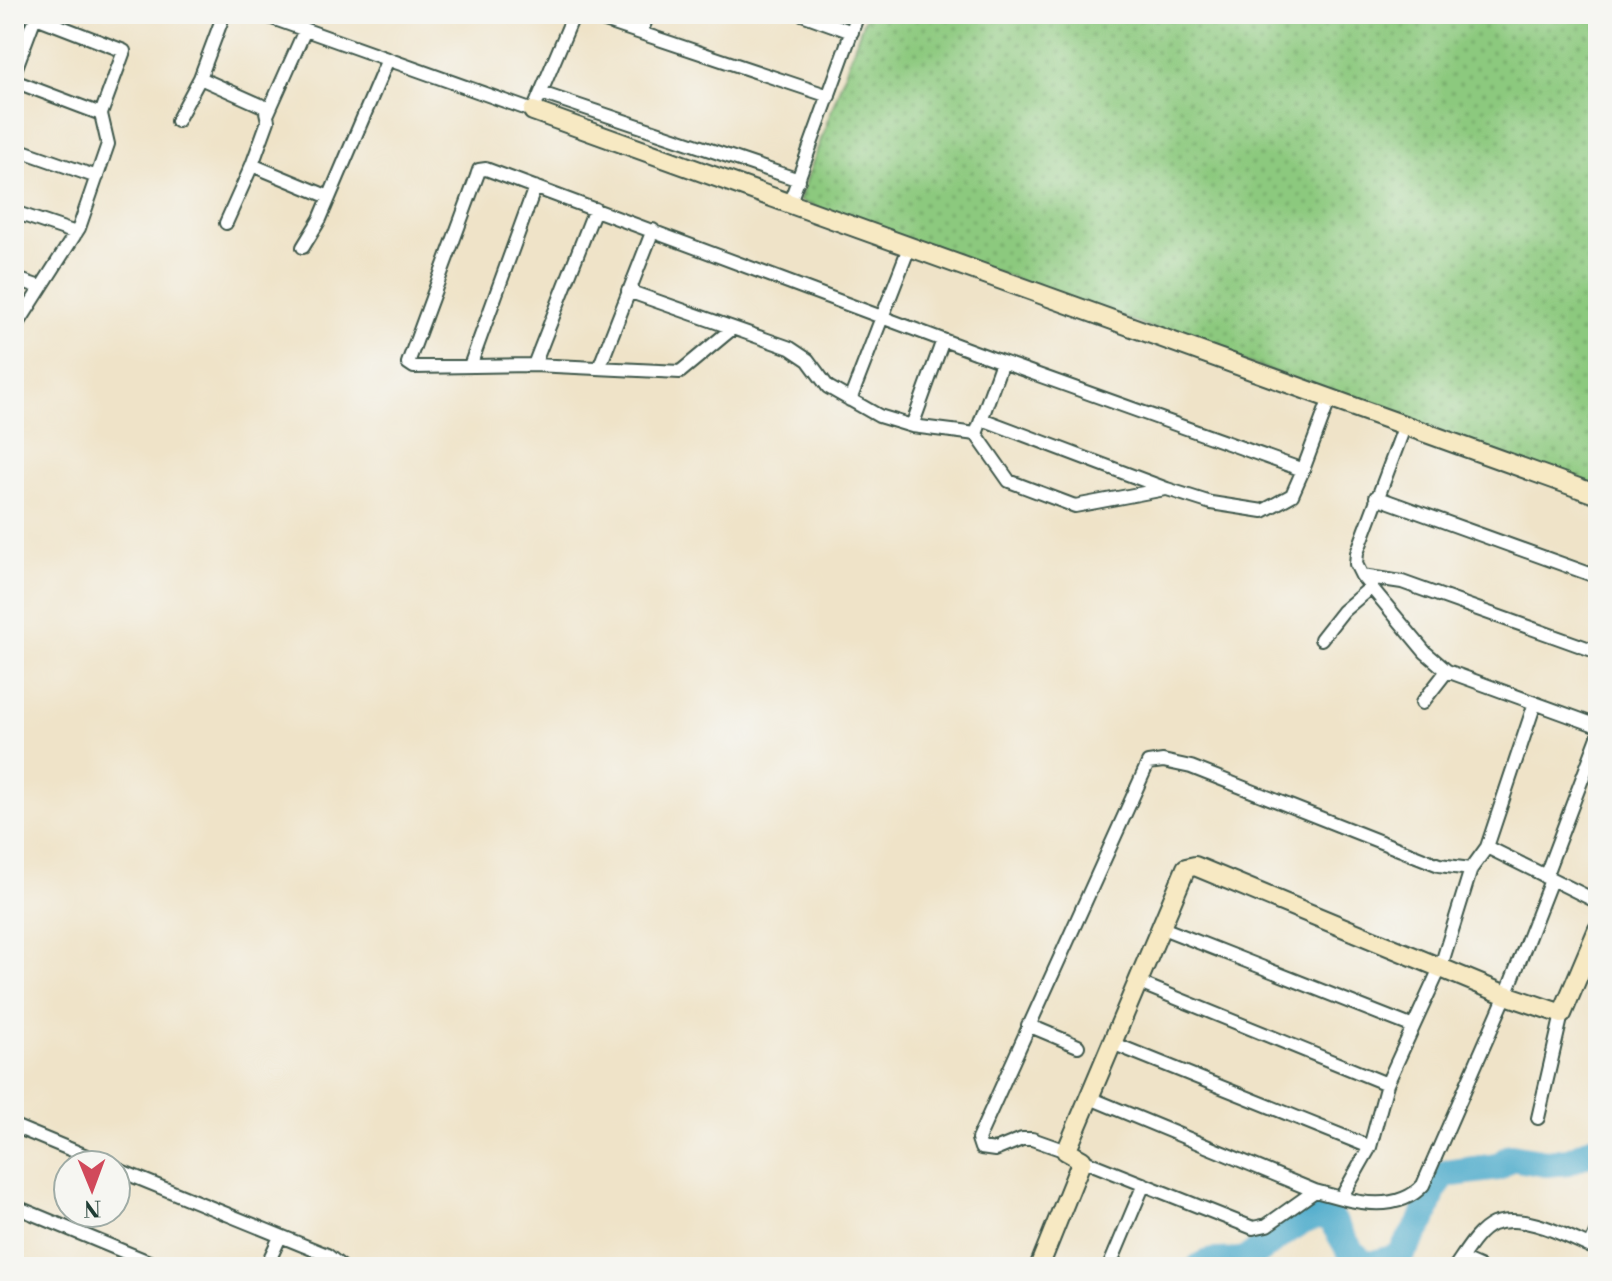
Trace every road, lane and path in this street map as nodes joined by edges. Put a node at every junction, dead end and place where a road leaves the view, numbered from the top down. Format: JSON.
{"nodes":[{"id":1,"x":224,"y":14,"type":"edge"},
{"id":2,"x":261,"y":14,"type":"edge"},
{"id":3,"x":574,"y":14,"type":"edge"},
{"id":4,"x":584,"y":14,"type":"edge"},
{"id":5,"x":648,"y":14,"type":"edge"},
{"id":6,"x":802,"y":14,"type":"edge"},
{"id":7,"x":858,"y":14,"type":"edge"},
{"id":8,"x":32,"y":15,"type":"edge"},
{"id":9,"x":60,"y":20,"type":"edge"},
{"id":10,"x":305,"y":30,"type":"junction"},
{"id":11,"x":852,"y":32,"type":"junction"},
{"id":12,"x":641,"y":33,"type":"junction"},
{"id":13,"x":388,"y":59,"type":"junction"},
{"id":14,"x":14,"y":73,"type":"edge"},
{"id":15,"x":200,"y":78,"type":"junction"},
{"id":16,"x":14,"y":81,"type":"edge"},
{"id":17,"x":541,"y":93,"type":"junction"},
{"id":18,"x":829,"y":96,"type":"junction"},
{"id":19,"x":533,"y":111,"type":"junction"},
{"id":20,"x":268,"y":113,"type":"junction"},
{"id":21,"x":101,"y":114,"type":"junction"},
{"id":22,"x":177,"y":121,"type":"dead end"},
{"id":23,"x":14,"y":148,"type":"edge"},
{"id":24,"x":252,"y":165,"type":"junction"},
{"id":25,"x":97,"y":177,"type":"junction"},
{"id":26,"x":799,"y":180,"type":"junction"},
{"id":27,"x":535,"y":187,"type":"junction"},
{"id":28,"x":329,"y":197,"type":"junction"},
{"id":29,"x":790,"y":202,"type":"junction"},
{"id":30,"x":595,"y":209,"type":"junction"},
{"id":31,"x":14,"y":212,"type":"edge"},
{"id":32,"x":226,"y":223,"type":"dead end"},
{"id":33,"x":653,"y":230,"type":"junction"},
{"id":34,"x":76,"y":233,"type":"junction"},
{"id":35,"x":910,"y":245,"type":"junction"},
{"id":36,"x":303,"y":247,"type":"dead end"},
{"id":37,"x":14,"y":278,"type":"edge"},
{"id":38,"x":40,"y":287,"type":"junction"},
{"id":39,"x":628,"y":291,"type":"junction"},
{"id":40,"x":883,"y":315,"type":"junction"},
{"id":41,"x":733,"y":328,"type":"junction"},
{"id":42,"x":14,"y":330,"type":"edge"},
{"id":43,"x":943,"y":340,"type":"junction"},
{"id":44,"x":1002,"y":362,"type":"junction"},
{"id":45,"x":534,"y":365,"type":"junction"},
{"id":46,"x":470,"y":366,"type":"junction"},
{"id":47,"x":599,"y":368,"type":"junction"},
{"id":48,"x":1330,"y":398,"type":"junction"},
{"id":49,"x":850,"y":400,"type":"junction"},
{"id":50,"x":982,"y":419,"type":"junction"},
{"id":51,"x":1405,"y":425,"type":"junction"},
{"id":52,"x":912,"y":426,"type":"junction"},
{"id":53,"x":976,"y":434,"type":"junction"},
{"id":54,"x":1303,"y":470,"type":"junction"},
{"id":55,"x":1167,"y":489,"type":"junction"},
{"id":56,"x":1598,"y":495,"type":"edge"},
{"id":57,"x":1376,"y":497,"type":"junction"},
{"id":58,"x":1362,"y":576,"type":"junction"},
{"id":59,"x":1598,"y":577,"type":"edge"},
{"id":60,"x":1371,"y":587,"type":"junction"},
{"id":61,"x":1321,"y":639,"type":"dead end"},
{"id":62,"x":1598,"y":652,"type":"edge"},
{"id":63,"x":1447,"y":671,"type":"junction"},
{"id":64,"x":1422,"y":703,"type":"dead end"},
{"id":65,"x":1535,"y":703,"type":"junction"},
{"id":66,"x":1598,"y":726,"type":"edge"},
{"id":67,"x":1598,"y":737,"type":"edge"},
{"id":68,"x":1487,"y":847,"type":"junction"},
{"id":69,"x":1471,"y":869,"type":"junction"},
{"id":70,"x":1548,"y":878,"type":"junction"},
{"id":71,"x":1598,"y":902,"type":"edge"},
{"id":72,"x":1160,"y":927,"type":"junction"},
{"id":73,"x":1598,"y":929,"type":"edge"},
{"id":74,"x":1592,"y":954,"type":"edge"},
{"id":75,"x":1441,"y":966,"type":"junction"},
{"id":76,"x":1137,"y":982,"type":"junction"},
{"id":77,"x":1506,"y":995,"type":"junction"},
{"id":78,"x":1562,"y":1014,"type":"junction"},
{"id":79,"x":1028,"y":1025,"type":"junction"},
{"id":80,"x":1411,"y":1026,"type":"junction"},
{"id":81,"x":1112,"y":1043,"type":"junction"},
{"id":82,"x":1078,"y":1046,"type":"dead end"},
{"id":83,"x":1387,"y":1084,"type":"junction"},
{"id":84,"x":1090,"y":1098,"type":"junction"},
{"id":85,"x":1538,"y":1118,"type":"dead end"},
{"id":86,"x":14,"y":1126,"type":"edge"},
{"id":87,"x":1370,"y":1147,"type":"junction"},
{"id":88,"x":69,"y":1149,"type":"edge"},
{"id":89,"x":1074,"y":1156,"type":"junction"},
{"id":90,"x":132,"y":1176,"type":"edge"},
{"id":91,"x":1144,"y":1184,"type":"junction"},
{"id":92,"x":1315,"y":1191,"type":"junction"},
{"id":93,"x":1341,"y":1198,"type":"junction"},
{"id":94,"x":14,"y":1206,"type":"edge"},
{"id":95,"x":1598,"y":1229,"type":"edge"},
{"id":96,"x":280,"y":1237,"type":"junction"},
{"id":97,"x":1594,"y":1248,"type":"edge"},
{"id":98,"x":1458,"y":1263,"type":"edge"},
{"id":99,"x":161,"y":1267,"type":"edge"},
{"id":100,"x":266,"y":1267,"type":"edge"},
{"id":101,"x":342,"y":1267,"type":"edge"},
{"id":102,"x":1039,"y":1267,"type":"edge"},
{"id":103,"x":1109,"y":1267,"type":"edge"},
{"id":104,"x":1479,"y":1267,"type":"edge"}],
"edges":[{"from":1,"to":15,"type":"street"},
{"from":2,"to":10,"type":"street"},
{"from":3,"to":17,"type":"street"},
{"from":4,"to":12,"type":"street"},
{"from":5,"to":12,"type":"street"},
{"from":6,"to":11,"type":"street"},
{"from":7,"to":11,"type":"street"},
{"from":8,"to":9,"type":"street"},
{"from":8,"to":14,"type":"street"},
{"from":9,"to":21,"type":"street"},
{"from":10,"to":13,"type":"street"},
{"from":10,"to":20,"type":"street"},
{"from":11,"to":18,"type":"street"},
{"from":12,"to":18,"type":"street"},
{"from":13,"to":19,"type":"street"},
{"from":13,"to":28,"type":"street"},
{"from":15,"to":20,"type":"street"},
{"from":15,"to":22,"type":"street"},
{"from":16,"to":21,"type":"street"},
{"from":17,"to":19,"type":"street"},
{"from":17,"to":26,"type":"street"},
{"from":18,"to":26,"type":"street"},
{"from":19,"to":29,"type":"street"},
{"from":20,"to":24,"type":"street"},
{"from":21,"to":25,"type":"street"},
{"from":23,"to":25,"type":"street"},
{"from":24,"to":28,"type":"street"},
{"from":24,"to":32,"type":"street"},
{"from":25,"to":34,"type":"street"},
{"from":26,"to":29,"type":"street"},
{"from":27,"to":30,"type":"street"},
{"from":27,"to":46,"type":"street"},
{"from":27,"to":46,"type":"street"},
{"from":28,"to":36,"type":"street"},
{"from":29,"to":35,"type":"street"},
{"from":30,"to":33,"type":"street"},
{"from":30,"to":45,"type":"street"},
{"from":31,"to":34,"type":"street"},
{"from":33,"to":39,"type":"street"},
{"from":33,"to":40,"type":"street"},
{"from":34,"to":38,"type":"street"},
{"from":35,"to":40,"type":"street"},
{"from":35,"to":48,"type":"street"},
{"from":37,"to":38,"type":"street"},
{"from":38,"to":42,"type":"street"},
{"from":39,"to":41,"type":"street"},
{"from":39,"to":47,"type":"street"},
{"from":40,"to":43,"type":"street"},
{"from":40,"to":49,"type":"street"},
{"from":41,"to":47,"type":"street"},
{"from":41,"to":49,"type":"street"},
{"from":43,"to":44,"type":"street"},
{"from":43,"to":52,"type":"street"},
{"from":44,"to":50,"type":"street"},
{"from":44,"to":54,"type":"street"},
{"from":45,"to":46,"type":"street"},
{"from":45,"to":47,"type":"street"},
{"from":48,"to":51,"type":"street"},
{"from":48,"to":54,"type":"street"},
{"from":49,"to":52,"type":"street"},
{"from":50,"to":53,"type":"street"},
{"from":50,"to":55,"type":"street"},
{"from":51,"to":56,"type":"street"},
{"from":51,"to":57,"type":"street"},
{"from":52,"to":53,"type":"street"},
{"from":53,"to":55,"type":"street"},
{"from":54,"to":55,"type":"street"},
{"from":57,"to":58,"type":"street"},
{"from":57,"to":59,"type":"street"},
{"from":58,"to":60,"type":"street"},
{"from":58,"to":62,"type":"street"},
{"from":60,"to":61,"type":"street"},
{"from":60,"to":63,"type":"street"},
{"from":63,"to":64,"type":"street"},
{"from":63,"to":65,"type":"street"},
{"from":65,"to":66,"type":"street"},
{"from":65,"to":68,"type":"street"},
{"from":67,"to":70,"type":"street"},
{"from":68,"to":69,"type":"street"},
{"from":68,"to":70,"type":"street"},
{"from":69,"to":75,"type":"street"},
{"from":69,"to":79,"type":"street"},
{"from":70,"to":71,"type":"street"},
{"from":70,"to":77,"type":"street"},
{"from":72,"to":75,"type":"street"},
{"from":72,"to":76,"type":"street"},
{"from":72,"to":80,"type":"street"},
{"from":73,"to":74,"type":"street"},
{"from":74,"to":78,"type":"street"},
{"from":75,"to":77,"type":"street"},
{"from":75,"to":80,"type":"street"},
{"from":76,"to":81,"type":"street"},
{"from":76,"to":83,"type":"street"},
{"from":77,"to":78,"type":"street"},
{"from":77,"to":93,"type":"street"},
{"from":78,"to":85,"type":"street"},
{"from":79,"to":82,"type":"street"},
{"from":79,"to":89,"type":"street"},
{"from":80,"to":83,"type":"street"},
{"from":81,"to":84,"type":"street"},
{"from":81,"to":87,"type":"street"},
{"from":83,"to":87,"type":"street"},
{"from":84,"to":89,"type":"street"},
{"from":84,"to":92,"type":"street"},
{"from":86,"to":88,"type":"street"},
{"from":87,"to":93,"type":"street"},
{"from":89,"to":91,"type":"street"},
{"from":89,"to":102,"type":"street"},
{"from":90,"to":96,"type":"street"},
{"from":91,"to":92,"type":"street"},
{"from":91,"to":103,"type":"street"},
{"from":92,"to":93,"type":"street"},
{"from":94,"to":99,"type":"street"},
{"from":95,"to":97,"type":"street"},
{"from":96,"to":100,"type":"street"},
{"from":96,"to":101,"type":"street"},
{"from":97,"to":98,"type":"street"},
{"from":98,"to":104,"type":"street"}]}
